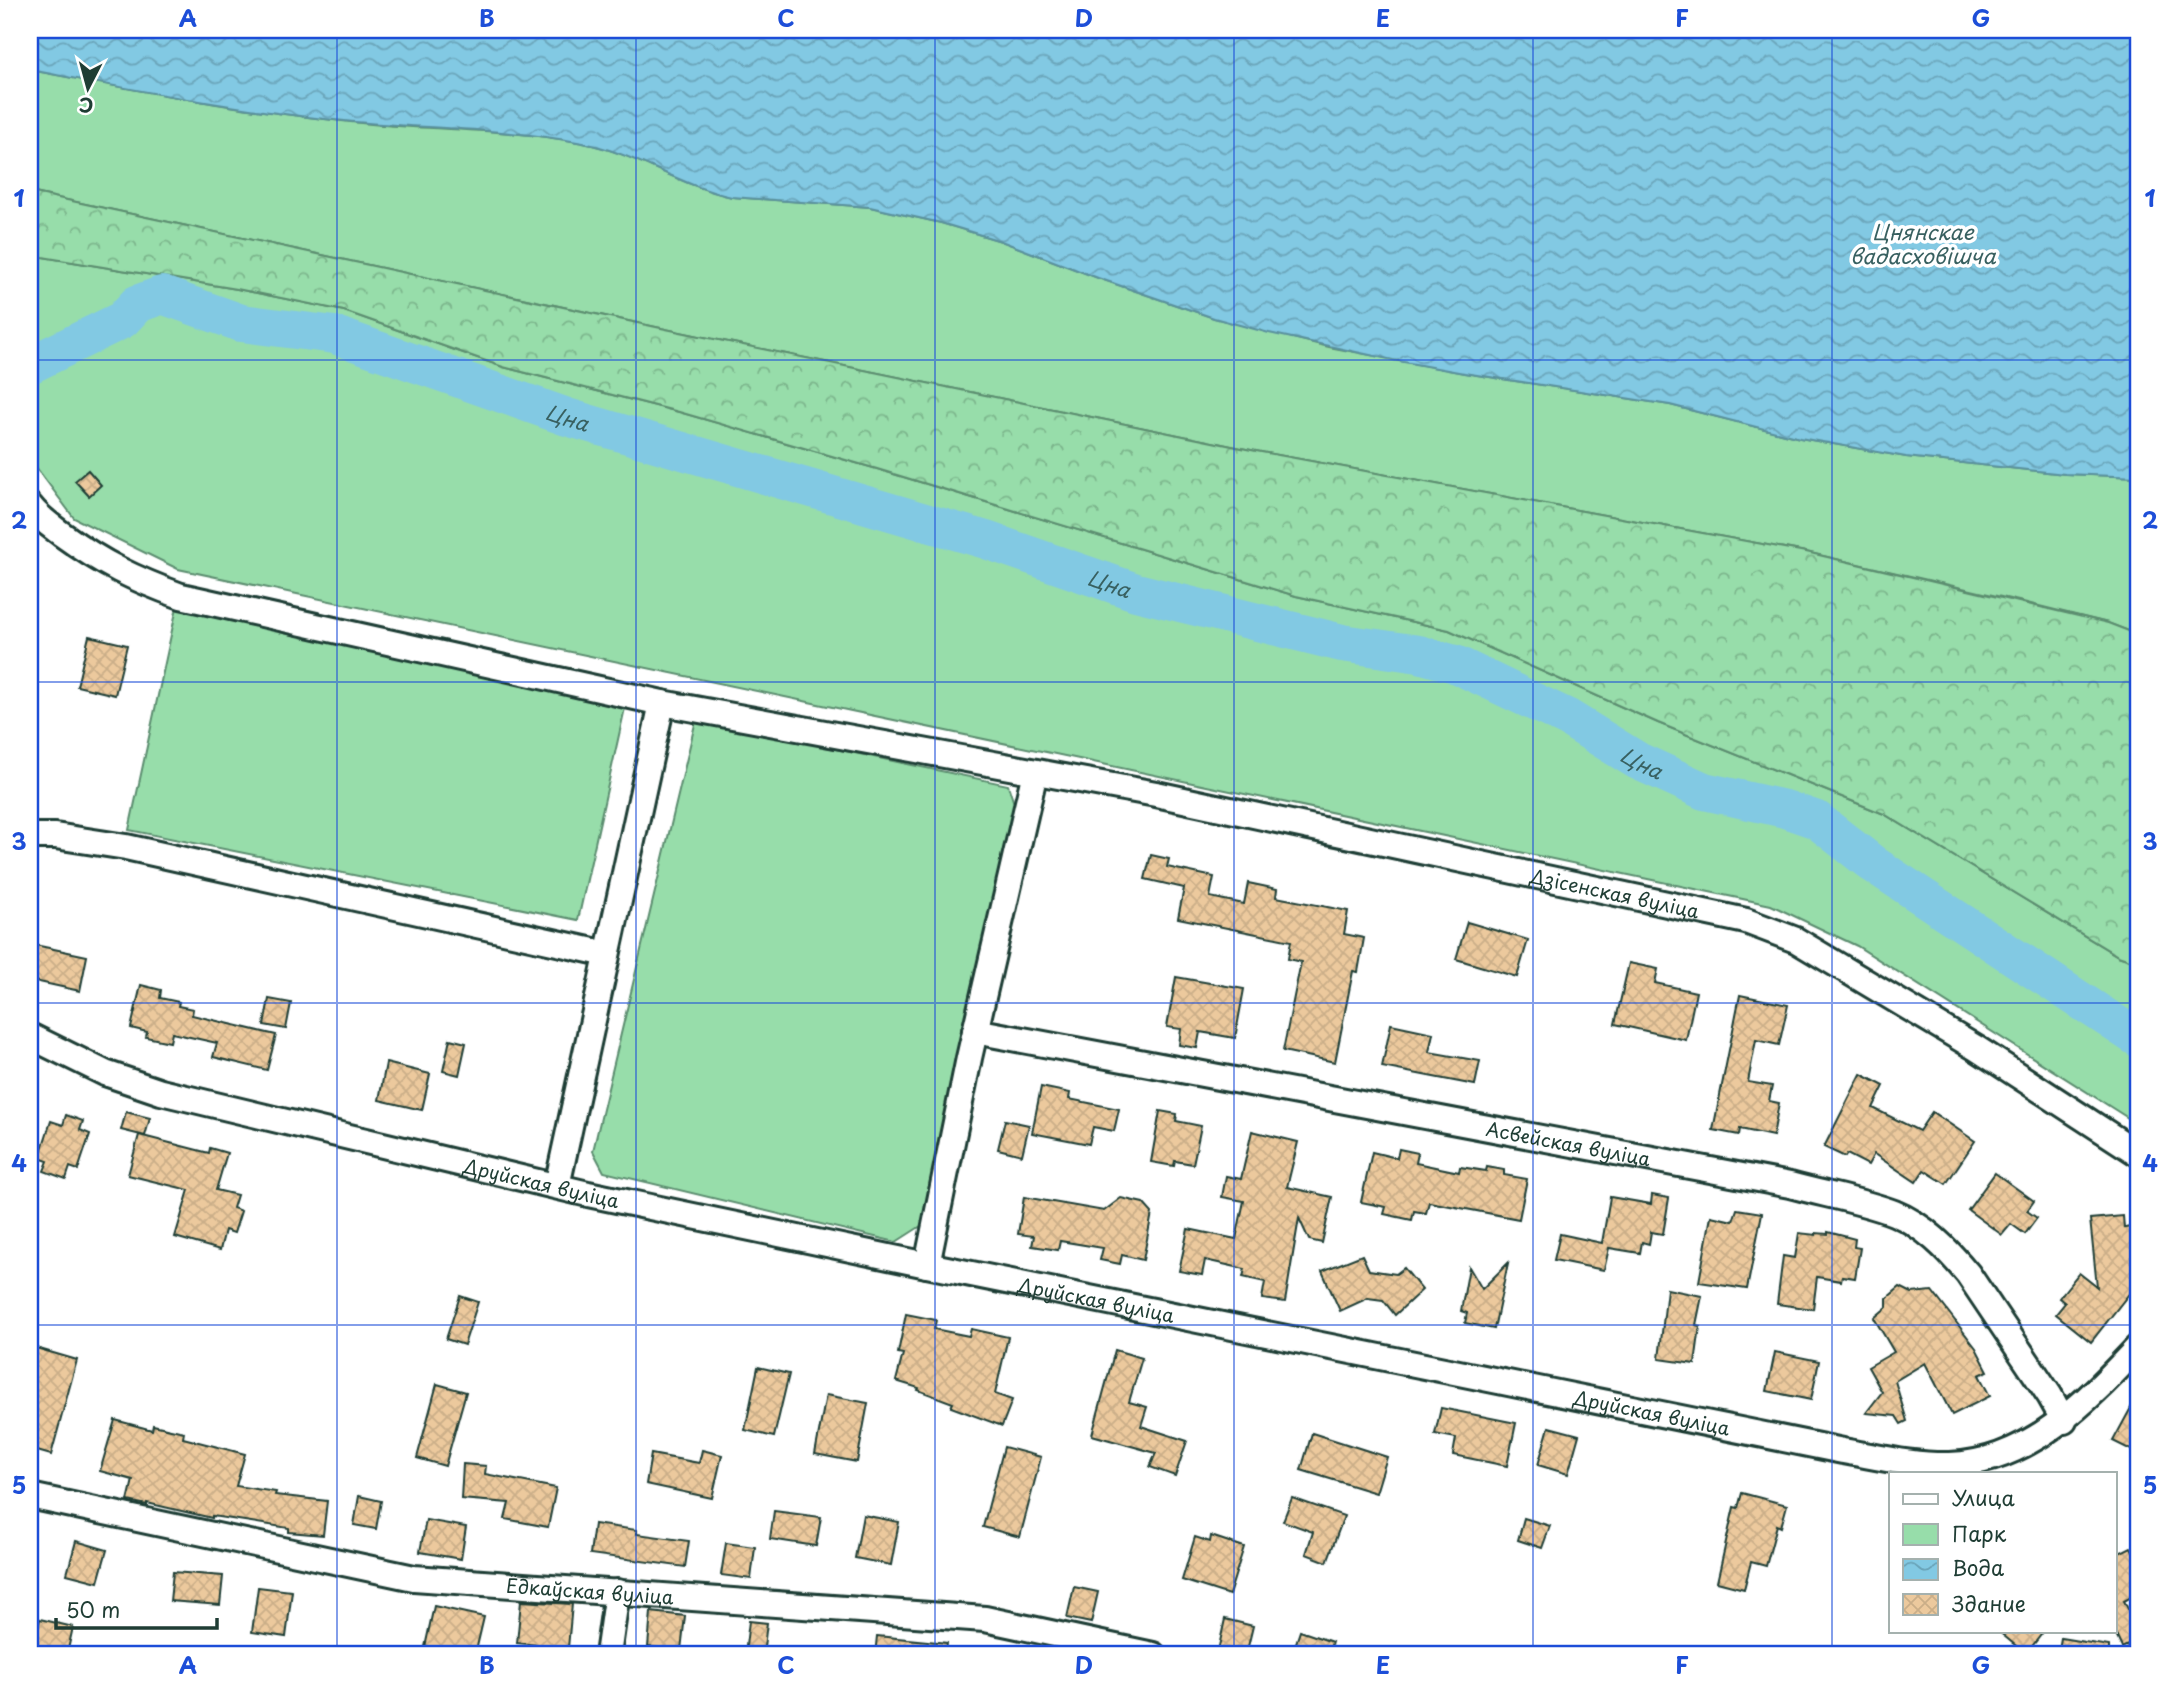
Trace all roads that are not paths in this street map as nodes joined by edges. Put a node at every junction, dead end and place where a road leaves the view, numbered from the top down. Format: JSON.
{"nodes":[{"id":1,"x":31,"y":511,"type":"edge"},
{"id":2,"x":662,"y":704,"type":"junction"},
{"id":3,"x":1035,"y":772,"type":"junction"},
{"id":4,"x":30,"y":836,"type":"edge"},
{"id":5,"x":607,"y":954,"type":"junction"},
{"id":6,"x":975,"y":1031,"type":"junction"},
{"id":7,"x":30,"y":1037,"type":"edge"},
{"id":8,"x":2139,"y":1154,"type":"edge"},
{"id":9,"x":557,"y":1186,"type":"junction"},
{"id":10,"x":927,"y":1265,"type":"junction"},
{"id":11,"x":2139,"y":1346,"type":"edge"},
{"id":12,"x":2064,"y":1421,"type":"junction"},
{"id":13,"x":30,"y":1496,"type":"edge"},
{"id":14,"x":617,"y":1592,"type":"junction"},
{"id":15,"x":608,"y":1655,"type":"edge"},
{"id":16,"x":1153,"y":1655,"type":"edge"}],
"edges":[{"from":1,"to":2,"type":"street","name":"Дзісенская вуліца"},
{"from":2,"to":3,"type":"street","name":"Дзісенская вуліца"},
{"from":2,"to":5,"type":"street"},
{"from":3,"to":6,"type":"street"},
{"from":3,"to":8,"type":"street","name":"Дзісенская вуліца"},
{"from":4,"to":5,"type":"street"},
{"from":5,"to":9,"type":"street"},
{"from":6,"to":10,"type":"street"},
{"from":6,"to":12,"type":"street","name":"Асвейская вуліца"},
{"from":7,"to":9,"type":"street","name":"Друйская вуліца"},
{"from":9,"to":10,"type":"street","name":"Друйская вуліца"},
{"from":10,"to":12,"type":"street","name":"Друйская вуліца"},
{"from":11,"to":12,"type":"street","name":"Друйская вуліца"},
{"from":13,"to":14,"type":"street","name":"Ёдкаўская вуліца"},
{"from":14,"to":15,"type":"street"},
{"from":14,"to":16,"type":"street","name":"Ёдкаўская вуліца"}]}
